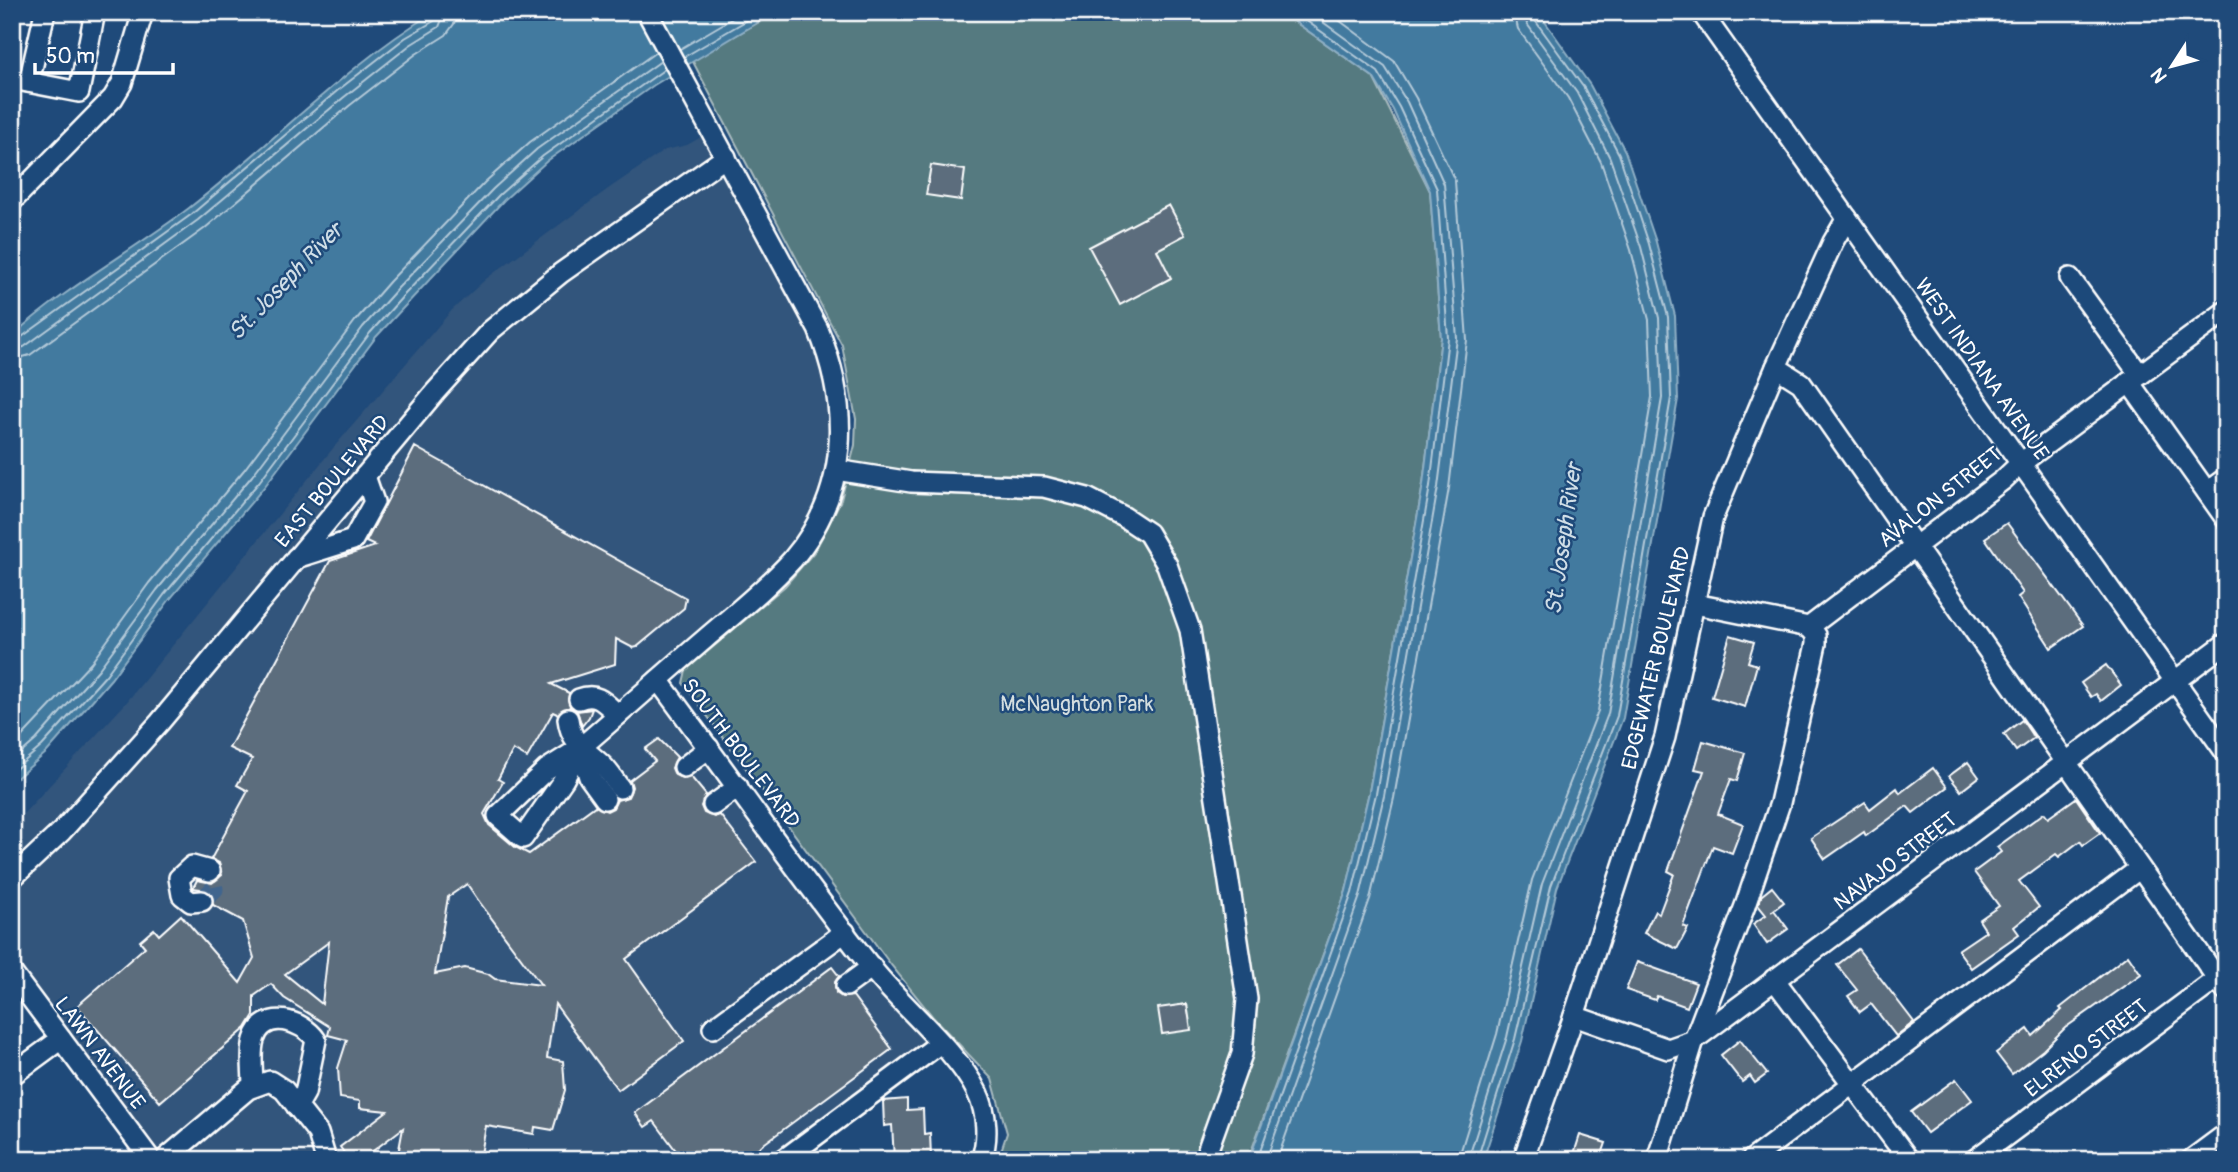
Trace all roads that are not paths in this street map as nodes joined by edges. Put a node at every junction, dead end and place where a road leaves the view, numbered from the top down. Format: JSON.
{"nodes":[{"id":1,"x":45,"y":12,"type":"edge"},
{"id":2,"x":95,"y":12,"type":"edge"},
{"id":3,"x":143,"y":12,"type":"edge"},
{"id":4,"x":647,"y":12,"type":"edge"},
{"id":5,"x":1701,"y":12,"type":"edge"},
{"id":6,"x":17,"y":81,"type":"edge"},
{"id":7,"x":726,"y":157,"type":"junction"},
{"id":8,"x":12,"y":201,"type":"edge"},
{"id":9,"x":1847,"y":218,"type":"junction"},
{"id":10,"x":2070,"y":278,"type":"dead end"},
{"id":11,"x":2226,"y":311,"type":"edge"},
{"id":12,"x":1776,"y":367,"type":"junction"},
{"id":13,"x":2134,"y":379,"type":"junction"},
{"id":14,"x":2021,"y":463,"type":"junction"},
{"id":15,"x":836,"y":470,"type":"junction"},
{"id":16,"x":365,"y":476,"type":"junction"},
{"id":17,"x":2226,"y":478,"type":"edge"},
{"id":18,"x":2207,"y":492,"type":"junction"},
{"id":19,"x":2226,"y":519,"type":"edge"},
{"id":20,"x":1914,"y":547,"type":"junction"},
{"id":21,"x":296,"y":558,"type":"junction"},
{"id":22,"x":1695,"y":604,"type":"junction"},
{"id":23,"x":1809,"y":627,"type":"junction"},
{"id":24,"x":2226,"y":643,"type":"edge"},
{"id":25,"x":658,"y":680,"type":"junction"},
{"id":26,"x":2176,"y":681,"type":"junction"},
{"id":27,"x":579,"y":699,"type":"dead end"},
{"id":28,"x":618,"y":715,"type":"junction"},
{"id":29,"x":568,"y":719,"type":"dead end"},
{"id":30,"x":580,"y":748,"type":"junction"},
{"id":31,"x":709,"y":748,"type":"junction"},
{"id":32,"x":2226,"y":753,"type":"edge"},
{"id":33,"x":2065,"y":763,"type":"junction"},
{"id":34,"x":684,"y":767,"type":"dead end"},
{"id":35,"x":738,"y":788,"type":"junction"},
{"id":36,"x":612,"y":793,"type":"dead end"},
{"id":37,"x":713,"y":806,"type":"dead end"},
{"id":38,"x":2140,"y":869,"type":"junction"},
{"id":39,"x":210,"y":871,"type":"dead end"},
{"id":40,"x":12,"y":877,"type":"edge"},
{"id":41,"x":202,"y":901,"type":"dead end"},
{"id":42,"x":845,"y":932,"type":"junction"},
{"id":43,"x":872,"y":967,"type":"junction"},
{"id":44,"x":12,"y":973,"type":"edge"},
{"id":45,"x":1774,"y":979,"type":"junction"},
{"id":46,"x":2223,"y":980,"type":"edge"},
{"id":47,"x":846,"y":986,"type":"dead end"},
{"id":48,"x":1574,"y":1016,"type":"junction"},
{"id":49,"x":713,"y":1028,"type":"dead end"},
{"id":50,"x":61,"y":1039,"type":"junction"},
{"id":51,"x":1693,"y":1040,"type":"junction"},
{"id":52,"x":939,"y":1044,"type":"junction"},
{"id":53,"x":12,"y":1075,"type":"edge"},
{"id":54,"x":253,"y":1086,"type":"junction"},
{"id":55,"x":1854,"y":1086,"type":"junction"},
{"id":56,"x":297,"y":1107,"type":"junction"},
{"id":57,"x":2226,"y":1134,"type":"edge"},
{"id":58,"x":151,"y":1160,"type":"edge"},
{"id":59,"x":164,"y":1160,"type":"edge"},
{"id":60,"x":326,"y":1160,"type":"edge"},
{"id":61,"x":783,"y":1160,"type":"edge"},
{"id":62,"x":981,"y":1160,"type":"edge"},
{"id":63,"x":1204,"y":1160,"type":"edge"},
{"id":64,"x":1523,"y":1160,"type":"edge"},
{"id":65,"x":1657,"y":1160,"type":"edge"},
{"id":66,"x":1751,"y":1160,"type":"edge"},
{"id":67,"x":1909,"y":1160,"type":"edge"},
{"id":68,"x":1974,"y":1160,"type":"edge"},
{"id":69,"x":2191,"y":1160,"type":"edge"}],
"edges":[{"from":1,"to":6,"type":"street"},
{"from":2,"to":6,"type":"street"},
{"from":3,"to":8,"type":"street"},
{"from":4,"to":7,"type":"street","name":"SOUTH BOULEVARD"},
{"from":5,"to":9,"type":"street","name":"WEST INDIANA AVENUE"},
{"from":7,"to":15,"type":"street","name":"SOUTH BOULEVARD"},
{"from":7,"to":16,"type":"street","name":"EAST BOULEVARD"},
{"from":9,"to":12,"type":"street","name":"EDGEWATER BOULEVARD"},
{"from":9,"to":14,"type":"street","name":"WEST INDIANA AVENUE"},
{"from":10,"to":13,"type":"street"},
{"from":11,"to":13,"type":"street","name":"AVALON STREET"},
{"from":12,"to":20,"type":"street"},
{"from":12,"to":22,"type":"street","name":"EDGEWATER BOULEVARD"},
{"from":13,"to":14,"type":"street","name":"AVALON STREET"},
{"from":13,"to":18,"type":"street"},
{"from":14,"to":20,"type":"street","name":"AVALON STREET"},
{"from":14,"to":26,"type":"street","name":"WEST INDIANA AVENUE"},
{"from":15,"to":25,"type":"street","name":"SOUTH BOULEVARD"},
{"from":15,"to":63,"type":"street"},
{"from":16,"to":21,"type":"street","name":"EAST BOULEVARD"},
{"from":16,"to":21,"type":"street"},
{"from":17,"to":18,"type":"street"},
{"from":18,"to":19,"type":"street"},
{"from":20,"to":23,"type":"street","name":"AVALON STREET"},
{"from":20,"to":33,"type":"street"},
{"from":21,"to":40,"type":"street","name":"EAST BOULEVARD"},
{"from":22,"to":23,"type":"street"},
{"from":22,"to":48,"type":"street","name":"EDGEWATER BOULEVARD"},
{"from":23,"to":51,"type":"street"},
{"from":24,"to":26,"type":"street","name":"NAVAJO STREET"},
{"from":25,"to":28,"type":"street"},
{"from":25,"to":31,"type":"street","name":"SOUTH BOULEVARD"},
{"from":26,"to":32,"type":"street","name":"WEST INDIANA AVENUE"},
{"from":26,"to":33,"type":"street","name":"NAVAJO STREET"},
{"from":27,"to":28,"type":"street"},
{"from":28,"to":30,"type":"street"},
{"from":29,"to":30,"type":"street"},
{"from":30,"to":30,"type":"street"},
{"from":30,"to":36,"type":"street"},
{"from":31,"to":34,"type":"street"},
{"from":31,"to":35,"type":"street","name":"SOUTH BOULEVARD"},
{"from":33,"to":38,"type":"street"},
{"from":33,"to":45,"type":"street","name":"NAVAJO STREET"},
{"from":35,"to":37,"type":"street"},
{"from":35,"to":42,"type":"street","name":"SOUTH BOULEVARD"},
{"from":38,"to":46,"type":"street"},
{"from":38,"to":55,"type":"street"},
{"from":39,"to":41,"type":"street"},
{"from":42,"to":43,"type":"street","name":"SOUTH BOULEVARD"},
{"from":42,"to":49,"type":"street"},
{"from":43,"to":47,"type":"street"},
{"from":43,"to":52,"type":"street","name":"SOUTH BOULEVARD"},
{"from":44,"to":50,"type":"street","name":"LAWN AVENUE"},
{"from":45,"to":51,"type":"street","name":"NAVAJO STREET"},
{"from":45,"to":55,"type":"street"},
{"from":46,"to":68,"type":"street","name":"ELRENO STREET"},
{"from":48,"to":51,"type":"street","name":"NAVAJO STREET"},
{"from":48,"to":64,"type":"street","name":"EDGEWATER BOULEVARD"},
{"from":50,"to":53,"type":"street"},
{"from":50,"to":58,"type":"street","name":"LAWN AVENUE"},
{"from":51,"to":65,"type":"street"},
{"from":52,"to":61,"type":"street"},
{"from":52,"to":62,"type":"street","name":"SOUTH BOULEVARD"},
{"from":54,"to":56,"type":"street"},
{"from":54,"to":56,"type":"street"},
{"from":54,"to":59,"type":"street"},
{"from":55,"to":66,"type":"street"},
{"from":55,"to":67,"type":"street"},
{"from":56,"to":60,"type":"street"},
{"from":57,"to":69,"type":"street"}]}
